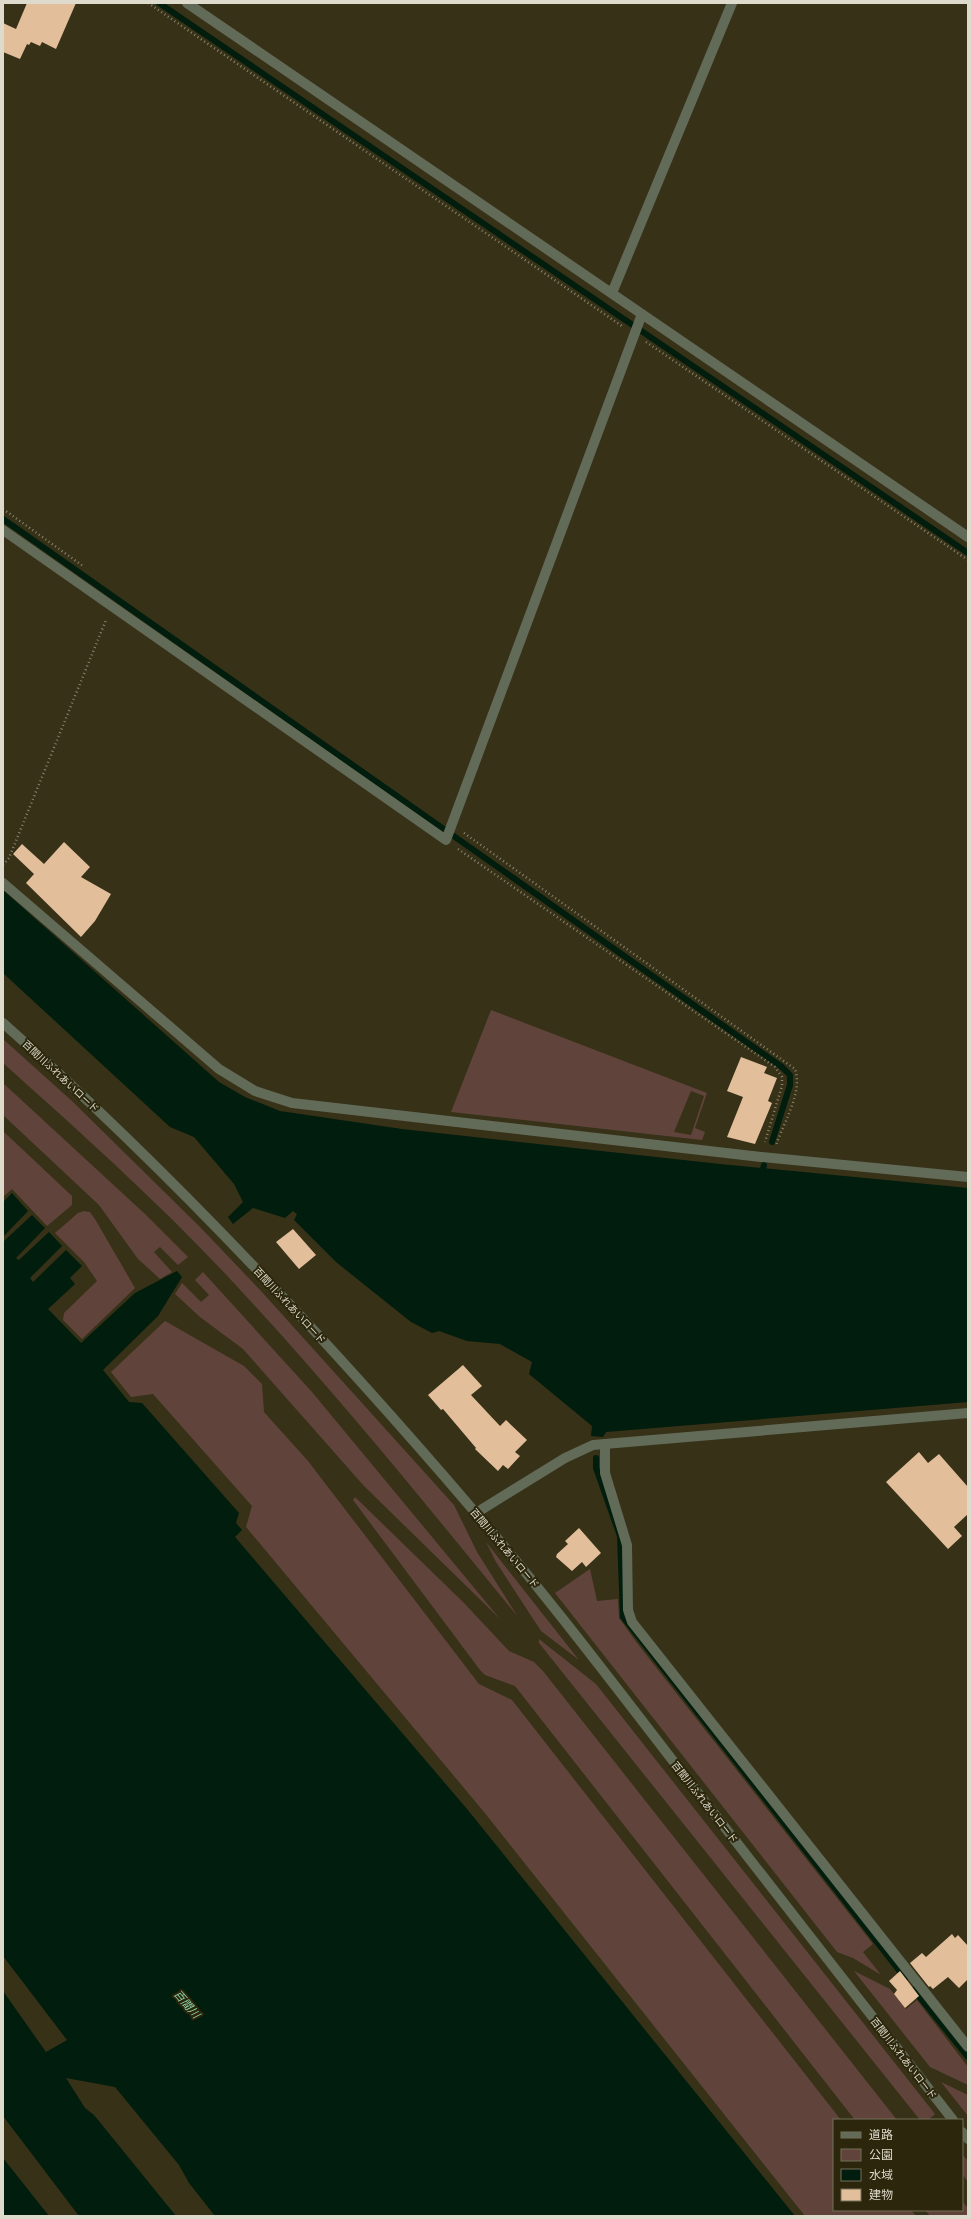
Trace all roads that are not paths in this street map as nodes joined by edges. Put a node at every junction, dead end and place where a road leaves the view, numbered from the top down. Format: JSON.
{"nodes":[{"id":1,"x":187,"y":3,"type":"edge"},
{"id":2,"x":732,"y":3,"type":"edge"},
{"id":3,"x":612,"y":293,"type":"junction"},
{"id":4,"x":638,"y":326,"type":"junction"},
{"id":5,"x":3,"y":530,"type":"edge"},
{"id":6,"x":968,"y":537,"type":"edge"},
{"id":7,"x":3,"y":883,"type":"edge"},
{"id":8,"x":3,"y":1023,"type":"edge"},
{"id":9,"x":968,"y":1177,"type":"edge"},
{"id":10,"x":968,"y":1413,"type":"edge"},
{"id":11,"x":605,"y":1444,"type":"junction"},
{"id":12,"x":476,"y":1513,"type":"junction"},
{"id":13,"x":968,"y":2047,"type":"edge"},
{"id":14,"x":952,"y":2119,"type":"edge"}],
"edges":[{"from":1,"to":3,"type":"street"},
{"from":2,"to":3,"type":"street"},
{"from":3,"to":4,"type":"street"},
{"from":4,"to":5,"type":"street"},
{"from":4,"to":6,"type":"street"},
{"from":7,"to":9,"type":"street"},
{"from":8,"to":12,"type":"street","name":"百間川ふれあいロード"},
{"from":10,"to":11,"type":"street"},
{"from":11,"to":12,"type":"street"},
{"from":11,"to":13,"type":"street"},
{"from":12,"to":14,"type":"street","name":"百間川ふれあいロード"}]}
